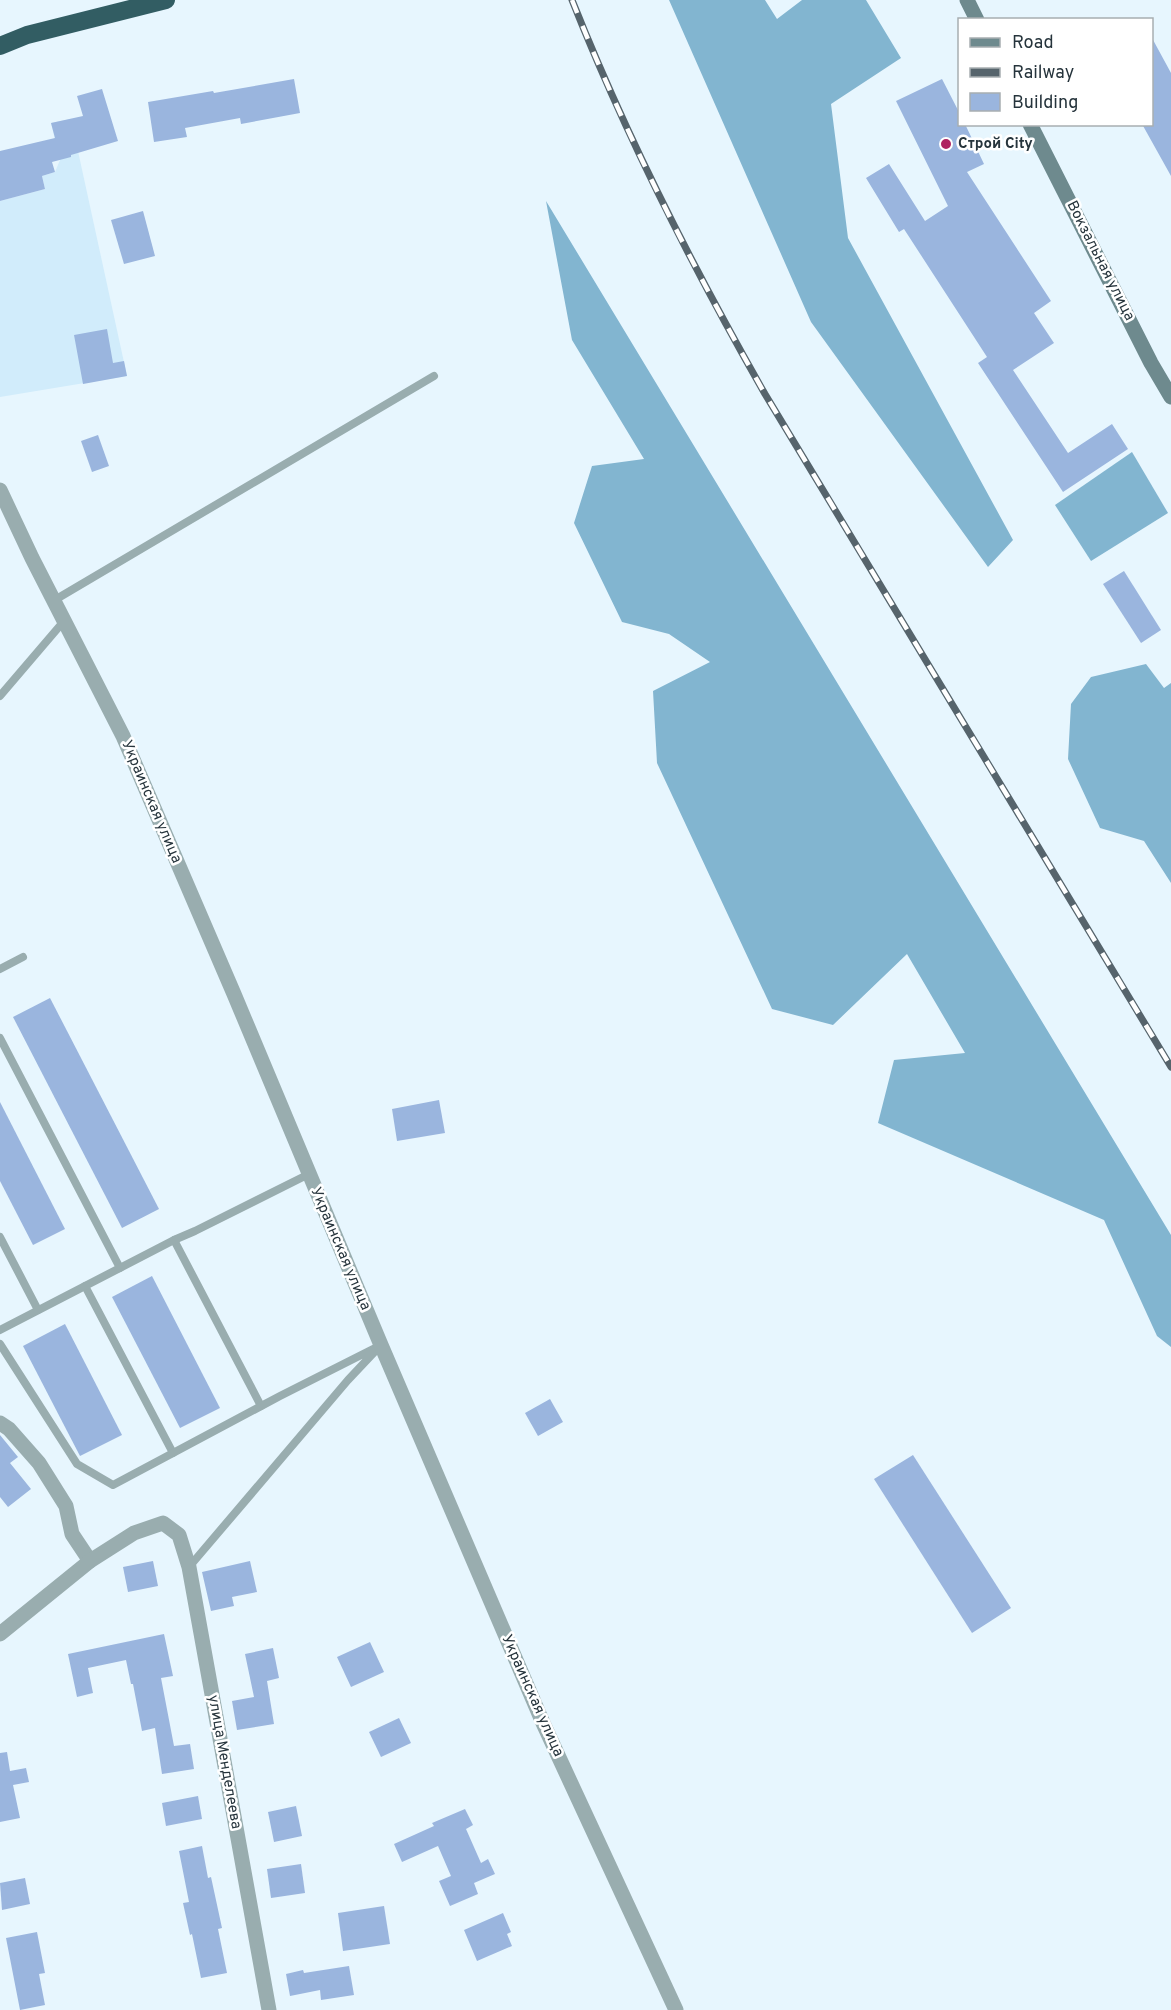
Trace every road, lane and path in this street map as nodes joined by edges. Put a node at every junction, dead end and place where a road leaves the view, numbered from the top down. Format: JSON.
{"nodes":[{"id":1,"x":166,"y":0,"type":"edge"},
{"id":2,"x":967,"y":0,"type":"edge"},
{"id":3,"x":976,"y":18,"type":"edge"},
{"id":4,"x":0,"y":46,"type":"edge"},
{"id":5,"x":1031,"y":126,"type":"edge"},
{"id":6,"x":434,"y":376,"type":"dead end"},
{"id":7,"x":1171,"y":397,"type":"edge"},
{"id":8,"x":0,"y":490,"type":"edge"},
{"id":9,"x":53,"y":601,"type":"junction"},
{"id":10,"x":64,"y":621,"type":"junction"},
{"id":11,"x":0,"y":696,"type":"edge"},
{"id":12,"x":23,"y":957,"type":"dead end"},
{"id":13,"x":0,"y":969,"type":"edge"},
{"id":14,"x":0,"y":1038,"type":"edge"},
{"id":15,"x":309,"y":1174,"type":"junction"},
{"id":16,"x":0,"y":1237,"type":"edge"},
{"id":17,"x":174,"y":1240,"type":"junction"},
{"id":18,"x":120,"y":1268,"type":"junction"},
{"id":19,"x":85,"y":1286,"type":"junction"},
{"id":20,"x":38,"y":1310,"type":"junction"},
{"id":21,"x":0,"y":1330,"type":"edge"},
{"id":22,"x":0,"y":1344,"type":"edge"},
{"id":23,"x":381,"y":1345,"type":"junction"},
{"id":24,"x":261,"y":1406,"type":"junction"},
{"id":25,"x":0,"y":1423,"type":"edge"},
{"id":26,"x":173,"y":1453,"type":"junction"},
{"id":27,"x":90,"y":1561,"type":"junction"},
{"id":28,"x":189,"y":1567,"type":"junction"},
{"id":29,"x":0,"y":1634,"type":"edge"},
{"id":30,"x":269,"y":2010,"type":"edge"},
{"id":31,"x":676,"y":2010,"type":"edge"}],
"edges":[{"from":1,"to":4,"type":"highway"},
{"from":2,"to":3,"type":"street"},
{"from":5,"to":7,"type":"street","name":"Вокзальная улица"},
{"from":6,"to":9,"type":"lane"},
{"from":8,"to":9,"type":"street","name":"Украинская улица"},
{"from":9,"to":10,"type":"street","name":"Украинская улица"},
{"from":10,"to":11,"type":"lane"},
{"from":10,"to":15,"type":"street","name":"Украинская улица"},
{"from":12,"to":13,"type":"lane"},
{"from":14,"to":18,"type":"lane"},
{"from":15,"to":17,"type":"lane"},
{"from":15,"to":23,"type":"street","name":"Украинская улица"},
{"from":16,"to":20,"type":"lane"},
{"from":17,"to":18,"type":"lane"},
{"from":17,"to":24,"type":"lane"},
{"from":18,"to":19,"type":"lane"},
{"from":19,"to":20,"type":"lane"},
{"from":19,"to":26,"type":"lane"},
{"from":20,"to":21,"type":"lane"},
{"from":22,"to":26,"type":"lane"},
{"from":23,"to":24,"type":"lane"},
{"from":23,"to":28,"type":"lane"},
{"from":23,"to":31,"type":"street","name":"Украинская улица"},
{"from":24,"to":26,"type":"lane"},
{"from":25,"to":27,"type":"street"},
{"from":27,"to":28,"type":"street","name":"улица Менделеева"},
{"from":27,"to":29,"type":"street"},
{"from":28,"to":30,"type":"street","name":"улица Менделеева"}]}
